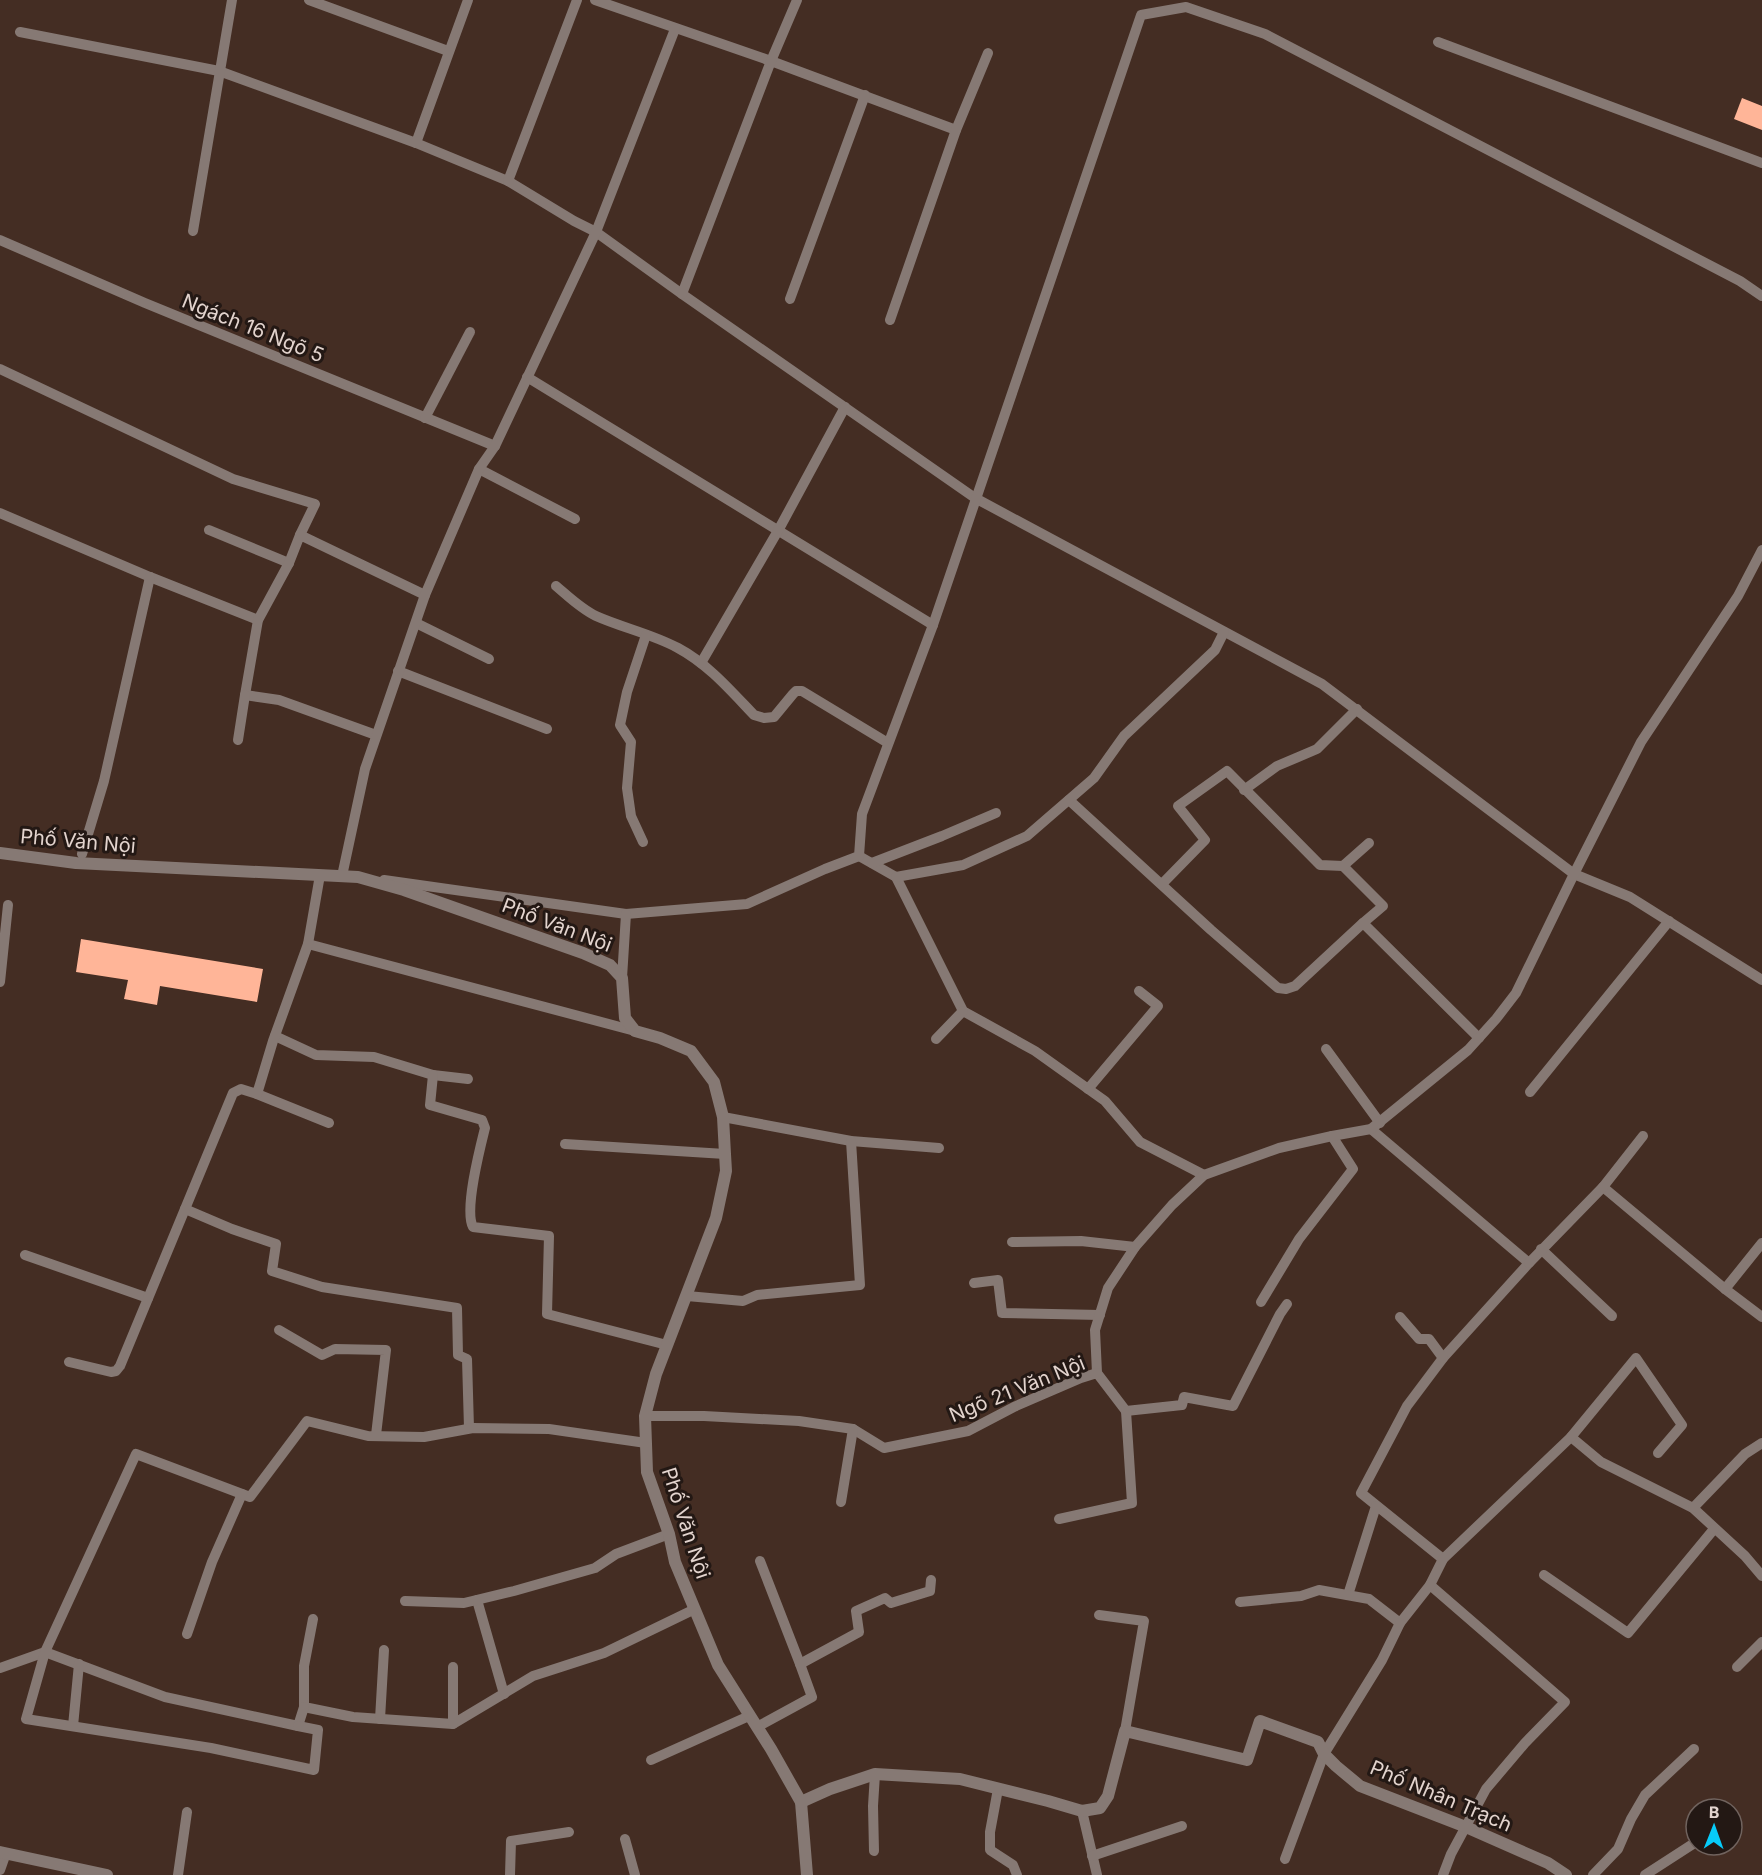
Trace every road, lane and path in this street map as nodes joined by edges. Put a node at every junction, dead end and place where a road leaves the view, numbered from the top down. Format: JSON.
{"nodes":[{"id":1,"x":232,"y":0,"type":"edge"},
{"id":2,"x":309,"y":0,"type":"edge"},
{"id":3,"x":468,"y":0,"type":"edge"},
{"id":4,"x":577,"y":0,"type":"edge"},
{"id":5,"x":595,"y":0,"type":"edge"},
{"id":6,"x":797,"y":0,"type":"edge"},
{"id":7,"x":675,"y":28,"type":"junction"},
{"id":8,"x":20,"y":32,"type":"dead end"},
{"id":9,"x":1438,"y":42,"type":"dead end"},
{"id":10,"x":448,"y":51,"type":"junction"},
{"id":11,"x":988,"y":53,"type":"dead end"},
{"id":12,"x":771,"y":61,"type":"junction"},
{"id":13,"x":219,"y":71,"type":"junction"},
{"id":14,"x":865,"y":95,"type":"junction"},
{"id":15,"x":957,"y":130,"type":"junction"},
{"id":16,"x":416,"y":143,"type":"junction"},
{"id":17,"x":1762,"y":163,"type":"edge"},
{"id":18,"x":508,"y":181,"type":"junction"},
{"id":19,"x":193,"y":231,"type":"dead end"},
{"id":20,"x":596,"y":232,"type":"junction"},
{"id":21,"x":0,"y":240,"type":"edge"},
{"id":22,"x":682,"y":294,"type":"junction"},
{"id":23,"x":1762,"y":296,"type":"edge"},
{"id":24,"x":790,"y":299,"type":"dead end"},
{"id":25,"x":890,"y":320,"type":"dead end"},
{"id":26,"x":470,"y":332,"type":"dead end"},
{"id":27,"x":0,"y":369,"type":"edge"},
{"id":28,"x":527,"y":377,"type":"junction"},
{"id":29,"x":845,"y":407,"type":"junction"},
{"id":30,"x":425,"y":418,"type":"junction"},
{"id":31,"x":495,"y":446,"type":"junction"},
{"id":32,"x":480,"y":469,"type":"junction"},
{"id":33,"x":975,"y":498,"type":"junction"},
{"id":34,"x":0,"y":513,"type":"edge"},
{"id":35,"x":575,"y":519,"type":"dead end"},
{"id":36,"x":779,"y":529,"type":"junction"},
{"id":37,"x":209,"y":530,"type":"dead end"},
{"id":38,"x":300,"y":535,"type":"junction"},
{"id":39,"x":1762,"y":550,"type":"edge"},
{"id":40,"x":289,"y":563,"type":"junction"},
{"id":41,"x":150,"y":577,"type":"junction"},
{"id":42,"x":556,"y":586,"type":"dead end"},
{"id":43,"x":425,"y":596,"type":"junction"},
{"id":44,"x":258,"y":620,"type":"junction"},
{"id":45,"x":416,"y":623,"type":"junction"},
{"id":46,"x":933,"y":625,"type":"junction"},
{"id":47,"x":1224,"y":632,"type":"junction"},
{"id":48,"x":646,"y":635,"type":"junction"},
{"id":49,"x":489,"y":659,"type":"dead end"},
{"id":50,"x":701,"y":663,"type":"junction"},
{"id":51,"x":398,"y":671,"type":"junction"},
{"id":52,"x":246,"y":695,"type":"junction"},
{"id":53,"x":1357,"y":709,"type":"junction"},
{"id":54,"x":547,"y":729,"type":"dead end"},
{"id":55,"x":376,"y":735,"type":"junction"},
{"id":56,"x":238,"y":740,"type":"dead end"},
{"id":57,"x":888,"y":743,"type":"junction"},
{"id":58,"x":1244,"y":790,"type":"junction"},
{"id":59,"x":1069,"y":800,"type":"junction"},
{"id":60,"x":996,"y":813,"type":"dead end"},
{"id":61,"x":643,"y":842,"type":"dead end"},
{"id":62,"x":1369,"y":843,"type":"dead end"},
{"id":63,"x":1,"y":853,"type":"edge"},
{"id":64,"x":82,"y":854,"type":"dead end"},
{"id":65,"x":859,"y":856,"type":"junction"},
{"id":66,"x":872,"y":863,"type":"junction"},
{"id":67,"x":1343,"y":866,"type":"junction"},
{"id":68,"x":1574,"y":874,"type":"junction"},
{"id":69,"x":320,"y":875,"type":"junction"},
{"id":70,"x":342,"y":876,"type":"junction"},
{"id":71,"x":358,"y":877,"type":"junction"},
{"id":72,"x":896,"y":877,"type":"junction"},
{"id":73,"x":1162,"y":884,"type":"junction"},
{"id":74,"x":8,"y":905,"type":"dead end"},
{"id":75,"x":626,"y":914,"type":"junction"},
{"id":76,"x":1669,"y":921,"type":"junction"},
{"id":77,"x":1363,"y":923,"type":"junction"},
{"id":78,"x":308,"y":944,"type":"junction"},
{"id":79,"x":622,"y":978,"type":"junction"},
{"id":80,"x":1762,"y":980,"type":"edge"},
{"id":81,"x":0,"y":982,"type":"edge"},
{"id":82,"x":1139,"y":991,"type":"dead end"},
{"id":83,"x":963,"y":1011,"type":"junction"},
{"id":84,"x":635,"y":1031,"type":"junction"},
{"id":85,"x":275,"y":1036,"type":"junction"},
{"id":86,"x":1479,"y":1038,"type":"junction"},
{"id":87,"x":936,"y":1039,"type":"dead end"},
{"id":88,"x":1326,"y":1049,"type":"dead end"},
{"id":89,"x":433,"y":1075,"type":"junction"},
{"id":90,"x":468,"y":1079,"type":"dead end"},
{"id":91,"x":1088,"y":1089,"type":"junction"},
{"id":92,"x":1530,"y":1092,"type":"dead end"},
{"id":93,"x":257,"y":1094,"type":"junction"},
{"id":94,"x":723,"y":1118,"type":"junction"},
{"id":95,"x":329,"y":1123,"type":"dead end"},
{"id":96,"x":1375,"y":1126,"type":"junction"},
{"id":97,"x":1332,"y":1136,"type":"junction"},
{"id":98,"x":1643,"y":1136,"type":"dead end"},
{"id":99,"x":851,"y":1141,"type":"junction"},
{"id":100,"x":565,"y":1144,"type":"dead end"},
{"id":101,"x":939,"y":1148,"type":"dead end"},
{"id":102,"x":725,"y":1154,"type":"junction"},
{"id":103,"x":1204,"y":1175,"type":"junction"},
{"id":104,"x":1603,"y":1187,"type":"junction"},
{"id":105,"x":185,"y":1209,"type":"junction"},
{"id":106,"x":1012,"y":1242,"type":"dead end"},
{"id":107,"x":1762,"y":1243,"type":"edge"},
{"id":108,"x":1135,"y":1247,"type":"junction"},
{"id":109,"x":1541,"y":1249,"type":"junction"},
{"id":110,"x":25,"y":1255,"type":"dead end"},
{"id":111,"x":1529,"y":1263,"type":"junction"},
{"id":112,"x":974,"y":1283,"type":"dead end"},
{"id":113,"x":1725,"y":1289,"type":"junction"},
{"id":114,"x":687,"y":1296,"type":"junction"},
{"id":115,"x":148,"y":1298,"type":"junction"},
{"id":116,"x":1261,"y":1302,"type":"dead end"},
{"id":117,"x":1287,"y":1304,"type":"dead end"},
{"id":118,"x":1100,"y":1315,"type":"junction"},
{"id":119,"x":1612,"y":1316,"type":"dead end"},
{"id":120,"x":1400,"y":1317,"type":"dead end"},
{"id":121,"x":1762,"y":1317,"type":"edge"},
{"id":122,"x":279,"y":1330,"type":"dead end"},
{"id":123,"x":667,"y":1345,"type":"junction"},
{"id":124,"x":1443,"y":1358,"type":"junction"},
{"id":125,"x":69,"y":1362,"type":"dead end"},
{"id":126,"x":1097,"y":1374,"type":"junction"},
{"id":127,"x":1126,"y":1411,"type":"junction"},
{"id":128,"x":645,"y":1416,"type":"junction"},
{"id":129,"x":469,"y":1428,"type":"junction"},
{"id":130,"x":854,"y":1429,"type":"junction"},
{"id":131,"x":376,"y":1435,"type":"junction"},
{"id":132,"x":1571,"y":1437,"type":"junction"},
{"id":133,"x":646,"y":1443,"type":"junction"},
{"id":134,"x":1762,"y":1443,"type":"edge"},
{"id":135,"x":1658,"y":1453,"type":"dead end"},
{"id":136,"x":242,"y":1494,"type":"junction"},
{"id":137,"x":841,"y":1502,"type":"dead end"},
{"id":138,"x":1377,"y":1506,"type":"junction"},
{"id":139,"x":1693,"y":1508,"type":"junction"},
{"id":140,"x":1059,"y":1519,"type":"dead end"},
{"id":141,"x":1714,"y":1529,"type":"junction"},
{"id":142,"x":669,"y":1534,"type":"junction"},
{"id":143,"x":1443,"y":1558,"type":"junction"},
{"id":144,"x":760,"y":1561,"type":"dead end"},
{"id":145,"x":1544,"y":1575,"type":"dead end"},
{"id":146,"x":1762,"y":1575,"type":"edge"},
{"id":147,"x":931,"y":1580,"type":"dead end"},
{"id":148,"x":1430,"y":1585,"type":"junction"},
{"id":149,"x":1348,"y":1595,"type":"junction"},
{"id":150,"x":477,"y":1600,"type":"junction"},
{"id":151,"x":405,"y":1601,"type":"dead end"},
{"id":152,"x":1240,"y":1602,"type":"dead end"},
{"id":153,"x":694,"y":1609,"type":"junction"},
{"id":154,"x":1099,"y":1615,"type":"dead end"},
{"id":155,"x":314,"y":1619,"type":"dead end"},
{"id":156,"x":1400,"y":1623,"type":"junction"},
{"id":157,"x":187,"y":1634,"type":"dead end"},
{"id":158,"x":1762,"y":1642,"type":"edge"},
{"id":159,"x":384,"y":1650,"type":"dead end"},
{"id":160,"x":45,"y":1652,"type":"junction"},
{"id":161,"x":79,"y":1664,"type":"junction"},
{"id":162,"x":800,"y":1664,"type":"junction"},
{"id":163,"x":453,"y":1667,"type":"dead end"},
{"id":164,"x":1737,"y":1667,"type":"dead end"},
{"id":165,"x":0,"y":1668,"type":"edge"},
{"id":166,"x":504,"y":1694,"type":"junction"},
{"id":167,"x":304,"y":1707,"type":"junction"},
{"id":168,"x":749,"y":1716,"type":"junction"},
{"id":169,"x":380,"y":1719,"type":"junction"},
{"id":170,"x":453,"y":1724,"type":"junction"},
{"id":171,"x":73,"y":1726,"type":"junction"},
{"id":172,"x":298,"y":1726,"type":"junction"},
{"id":173,"x":757,"y":1727,"type":"junction"},
{"id":174,"x":1125,"y":1731,"type":"junction"},
{"id":175,"x":1694,"y":1749,"type":"dead end"},
{"id":176,"x":1324,"y":1754,"type":"junction"},
{"id":177,"x":651,"y":1760,"type":"dead end"},
{"id":178,"x":875,"y":1774,"type":"junction"},
{"id":179,"x":998,"y":1789,"type":"junction"},
{"id":180,"x":801,"y":1802,"type":"junction"},
{"id":181,"x":1082,"y":1811,"type":"junction"},
{"id":182,"x":187,"y":1812,"type":"dead end"},
{"id":183,"x":1182,"y":1826,"type":"dead end"},
{"id":184,"x":1466,"y":1827,"type":"junction"},
{"id":185,"x":569,"y":1832,"type":"dead end"},
{"id":186,"x":625,"y":1839,"type":"dead end"},
{"id":187,"x":1684,"y":1850,"type":"edge"},
{"id":188,"x":874,"y":1851,"type":"dead end"},
{"id":189,"x":3,"y":1853,"type":"edge"},
{"id":190,"x":1092,"y":1856,"type":"junction"},
{"id":191,"x":1285,"y":1859,"type":"dead end"},
{"id":192,"x":0,"y":1870,"type":"edge"},
{"id":193,"x":107,"y":1875,"type":"edge"},
{"id":194,"x":178,"y":1875,"type":"edge"},
{"id":195,"x":510,"y":1875,"type":"edge"},
{"id":196,"x":635,"y":1875,"type":"edge"},
{"id":197,"x":807,"y":1875,"type":"edge"},
{"id":198,"x":1017,"y":1875,"type":"edge"},
{"id":199,"x":1097,"y":1875,"type":"edge"},
{"id":200,"x":1443,"y":1875,"type":"edge"},
{"id":201,"x":1566,"y":1875,"type":"edge"},
{"id":202,"x":1593,"y":1875,"type":"edge"},
{"id":203,"x":1645,"y":1875,"type":"edge"}],
"edges":[{"from":1,"to":13,"type":"lane"},
{"from":2,"to":10,"type":"lane"},
{"from":3,"to":10,"type":"lane"},
{"from":4,"to":18,"type":"lane"},
{"from":5,"to":7,"type":"lane"},
{"from":6,"to":12,"type":"lane"},
{"from":7,"to":12,"type":"lane"},
{"from":7,"to":20,"type":"lane"},
{"from":8,"to":13,"type":"lane"},
{"from":9,"to":17,"type":"lane"},
{"from":10,"to":16,"type":"lane"},
{"from":11,"to":15,"type":"lane"},
{"from":12,"to":14,"type":"lane"},
{"from":12,"to":22,"type":"lane"},
{"from":13,"to":16,"type":"lane"},
{"from":13,"to":19,"type":"lane"},
{"from":14,"to":15,"type":"lane"},
{"from":14,"to":24,"type":"lane"},
{"from":15,"to":25,"type":"lane"},
{"from":16,"to":18,"type":"lane"},
{"from":18,"to":20,"type":"lane"},
{"from":20,"to":22,"type":"lane"},
{"from":20,"to":28,"type":"lane"},
{"from":21,"to":30,"type":"lane","name":"Ngách 16 Ngõ 5"},
{"from":22,"to":29,"type":"lane"},
{"from":23,"to":33,"type":"lane"},
{"from":26,"to":30,"type":"lane"},
{"from":27,"to":38,"type":"lane"},
{"from":28,"to":31,"type":"lane"},
{"from":28,"to":36,"type":"lane"},
{"from":29,"to":33,"type":"lane"},
{"from":29,"to":36,"type":"lane"},
{"from":30,"to":31,"type":"lane","name":"Ngách 16 Ngõ 5"},
{"from":31,"to":32,"type":"lane"},
{"from":32,"to":35,"type":"lane"},
{"from":32,"to":43,"type":"lane"},
{"from":33,"to":46,"type":"lane"},
{"from":33,"to":47,"type":"lane"},
{"from":34,"to":41,"type":"lane"},
{"from":36,"to":46,"type":"lane"},
{"from":36,"to":50,"type":"lane"},
{"from":37,"to":40,"type":"lane"},
{"from":38,"to":40,"type":"lane"},
{"from":38,"to":43,"type":"lane"},
{"from":39,"to":68,"type":"lane"},
{"from":40,"to":44,"type":"lane"},
{"from":41,"to":44,"type":"lane"},
{"from":41,"to":64,"type":"lane"},
{"from":42,"to":48,"type":"lane"},
{"from":43,"to":45,"type":"lane"},
{"from":44,"to":52,"type":"lane"},
{"from":45,"to":49,"type":"lane"},
{"from":45,"to":51,"type":"lane"},
{"from":46,"to":57,"type":"lane"},
{"from":47,"to":53,"type":"lane"},
{"from":47,"to":59,"type":"lane"},
{"from":48,"to":50,"type":"lane"},
{"from":48,"to":61,"type":"lane"},
{"from":50,"to":57,"type":"lane"},
{"from":51,"to":54,"type":"lane"},
{"from":51,"to":55,"type":"lane"},
{"from":52,"to":55,"type":"lane"},
{"from":52,"to":56,"type":"lane"},
{"from":53,"to":58,"type":"lane"},
{"from":53,"to":68,"type":"lane"},
{"from":55,"to":70,"type":"lane"},
{"from":57,"to":65,"type":"lane"},
{"from":58,"to":67,"type":"lane"},
{"from":58,"to":73,"type":"lane"},
{"from":59,"to":72,"type":"lane"},
{"from":59,"to":73,"type":"lane"},
{"from":60,"to":66,"type":"lane"},
{"from":62,"to":67,"type":"lane"},
{"from":63,"to":69,"type":"street","name":"Phố Văn Nội"},
{"from":65,"to":66,"type":"lane"},
{"from":65,"to":75,"type":"lane"},
{"from":66,"to":72,"type":"lane"},
{"from":67,"to":77,"type":"lane"},
{"from":68,"to":76,"type":"lane"},
{"from":68,"to":86,"type":"lane"},
{"from":69,"to":70,"type":"street","name":"Phố Văn Nội"},
{"from":69,"to":78,"type":"lane"},
{"from":70,"to":71,"type":"street","name":"Phố Văn Nội"},
{"from":71,"to":75,"type":"lane"},
{"from":71,"to":79,"type":"street","name":"Phố Văn Nội"},
{"from":72,"to":83,"type":"lane"},
{"from":73,"to":77,"type":"lane"},
{"from":74,"to":81,"type":"lane"},
{"from":75,"to":79,"type":"lane"},
{"from":76,"to":80,"type":"lane"},
{"from":76,"to":92,"type":"lane"},
{"from":77,"to":86,"type":"lane"},
{"from":78,"to":84,"type":"lane"},
{"from":78,"to":85,"type":"lane"},
{"from":79,"to":84,"type":"street","name":"Phố Văn Nội"},
{"from":82,"to":91,"type":"lane"},
{"from":83,"to":87,"type":"lane"},
{"from":83,"to":91,"type":"lane"},
{"from":84,"to":94,"type":"street","name":"Phố Văn Nội"},
{"from":85,"to":89,"type":"lane"},
{"from":85,"to":93,"type":"lane"},
{"from":86,"to":96,"type":"lane"},
{"from":88,"to":96,"type":"lane"},
{"from":89,"to":90,"type":"lane"},
{"from":89,"to":123,"type":"lane"},
{"from":91,"to":103,"type":"lane"},
{"from":93,"to":95,"type":"lane"},
{"from":93,"to":105,"type":"lane"},
{"from":94,"to":99,"type":"lane"},
{"from":94,"to":102,"type":"street","name":"Phố Văn Nội"},
{"from":96,"to":97,"type":"lane"},
{"from":96,"to":111,"type":"lane"},
{"from":97,"to":103,"type":"lane"},
{"from":97,"to":116,"type":"lane"},
{"from":98,"to":104,"type":"lane"},
{"from":99,"to":101,"type":"lane"},
{"from":99,"to":114,"type":"lane"},
{"from":100,"to":102,"type":"lane"},
{"from":102,"to":114,"type":"street","name":"Phố Văn Nội"},
{"from":103,"to":108,"type":"lane"},
{"from":104,"to":109,"type":"lane"},
{"from":104,"to":113,"type":"lane"},
{"from":105,"to":115,"type":"lane"},
{"from":105,"to":129,"type":"lane"},
{"from":106,"to":108,"type":"lane"},
{"from":107,"to":113,"type":"lane"},
{"from":108,"to":118,"type":"lane"},
{"from":109,"to":111,"type":"lane"},
{"from":109,"to":119,"type":"lane"},
{"from":110,"to":115,"type":"lane"},
{"from":111,"to":124,"type":"lane"},
{"from":112,"to":118,"type":"lane"},
{"from":113,"to":121,"type":"lane"},
{"from":114,"to":123,"type":"street","name":"Phố Văn Nội"},
{"from":115,"to":125,"type":"lane"},
{"from":117,"to":127,"type":"lane"},
{"from":118,"to":126,"type":"lane"},
{"from":120,"to":124,"type":"lane"},
{"from":122,"to":131,"type":"lane"},
{"from":123,"to":128,"type":"street","name":"Phố Văn Nội"},
{"from":124,"to":138,"type":"lane"},
{"from":126,"to":127,"type":"lane","name":"Ngõ 21 Văn Nội"},
{"from":126,"to":130,"type":"lane","name":"Ngõ 21 Văn Nội"},
{"from":127,"to":140,"type":"lane"},
{"from":128,"to":130,"type":"lane","name":"Ngõ 21 Văn Nội"},
{"from":128,"to":133,"type":"street","name":"Phố Văn Nội"},
{"from":129,"to":131,"type":"lane"},
{"from":129,"to":133,"type":"lane"},
{"from":130,"to":137,"type":"lane"},
{"from":131,"to":136,"type":"lane"},
{"from":132,"to":135,"type":"lane"},
{"from":132,"to":139,"type":"lane"},
{"from":132,"to":143,"type":"lane"},
{"from":133,"to":142,"type":"street","name":"Phố Văn Nội"},
{"from":134,"to":139,"type":"lane"},
{"from":136,"to":157,"type":"lane"},
{"from":136,"to":160,"type":"lane"},
{"from":138,"to":143,"type":"lane"},
{"from":138,"to":149,"type":"lane"},
{"from":139,"to":141,"type":"lane"},
{"from":141,"to":145,"type":"lane"},
{"from":141,"to":146,"type":"lane"},
{"from":142,"to":150,"type":"lane"},
{"from":142,"to":153,"type":"street","name":"Phố Văn Nội"},
{"from":143,"to":148,"type":"lane"},
{"from":144,"to":162,"type":"lane"},
{"from":147,"to":162,"type":"lane"},
{"from":148,"to":156,"type":"lane"},
{"from":148,"to":184,"type":"lane"},
{"from":149,"to":152,"type":"lane"},
{"from":149,"to":156,"type":"lane"},
{"from":150,"to":151,"type":"lane"},
{"from":150,"to":166,"type":"lane"},
{"from":153,"to":166,"type":"lane"},
{"from":153,"to":168,"type":"street","name":"Phố Văn Nội"},
{"from":154,"to":174,"type":"lane"},
{"from":155,"to":167,"type":"lane"},
{"from":156,"to":176,"type":"lane"},
{"from":158,"to":164,"type":"lane"},
{"from":159,"to":169,"type":"lane"},
{"from":160,"to":161,"type":"lane"},
{"from":160,"to":165,"type":"lane"},
{"from":160,"to":171,"type":"lane"},
{"from":161,"to":171,"type":"lane"},
{"from":161,"to":172,"type":"lane"},
{"from":162,"to":173,"type":"lane"},
{"from":163,"to":170,"type":"lane"},
{"from":166,"to":170,"type":"lane"},
{"from":167,"to":169,"type":"lane"},
{"from":167,"to":172,"type":"lane"},
{"from":168,"to":173,"type":"street","name":"Phố Văn Nội"},
{"from":168,"to":177,"type":"lane"},
{"from":169,"to":170,"type":"lane"},
{"from":171,"to":172,"type":"lane"},
{"from":173,"to":180,"type":"street","name":"Phố Văn Nội"},
{"from":174,"to":176,"type":"street","name":"Phố Nhân Trạch"},
{"from":174,"to":181,"type":"street"},
{"from":175,"to":202,"type":"lane"},
{"from":176,"to":184,"type":"street","name":"Phố Nhân Trạch"},
{"from":176,"to":191,"type":"lane"},
{"from":178,"to":179,"type":"street"},
{"from":178,"to":180,"type":"street"},
{"from":178,"to":188,"type":"lane"},
{"from":179,"to":181,"type":"street"},
{"from":179,"to":198,"type":"lane"},
{"from":180,"to":197,"type":"street"},
{"from":181,"to":190,"type":"lane"},
{"from":182,"to":194,"type":"lane"},
{"from":183,"to":190,"type":"lane"},
{"from":184,"to":200,"type":"lane"},
{"from":184,"to":201,"type":"street","name":"Phố Nhân Trạch"},
{"from":185,"to":195,"type":"lane"},
{"from":186,"to":196,"type":"lane"},
{"from":187,"to":203,"type":"lane"},
{"from":189,"to":192,"type":"lane"},
{"from":189,"to":193,"type":"street"},
{"from":190,"to":199,"type":"lane"}]}
